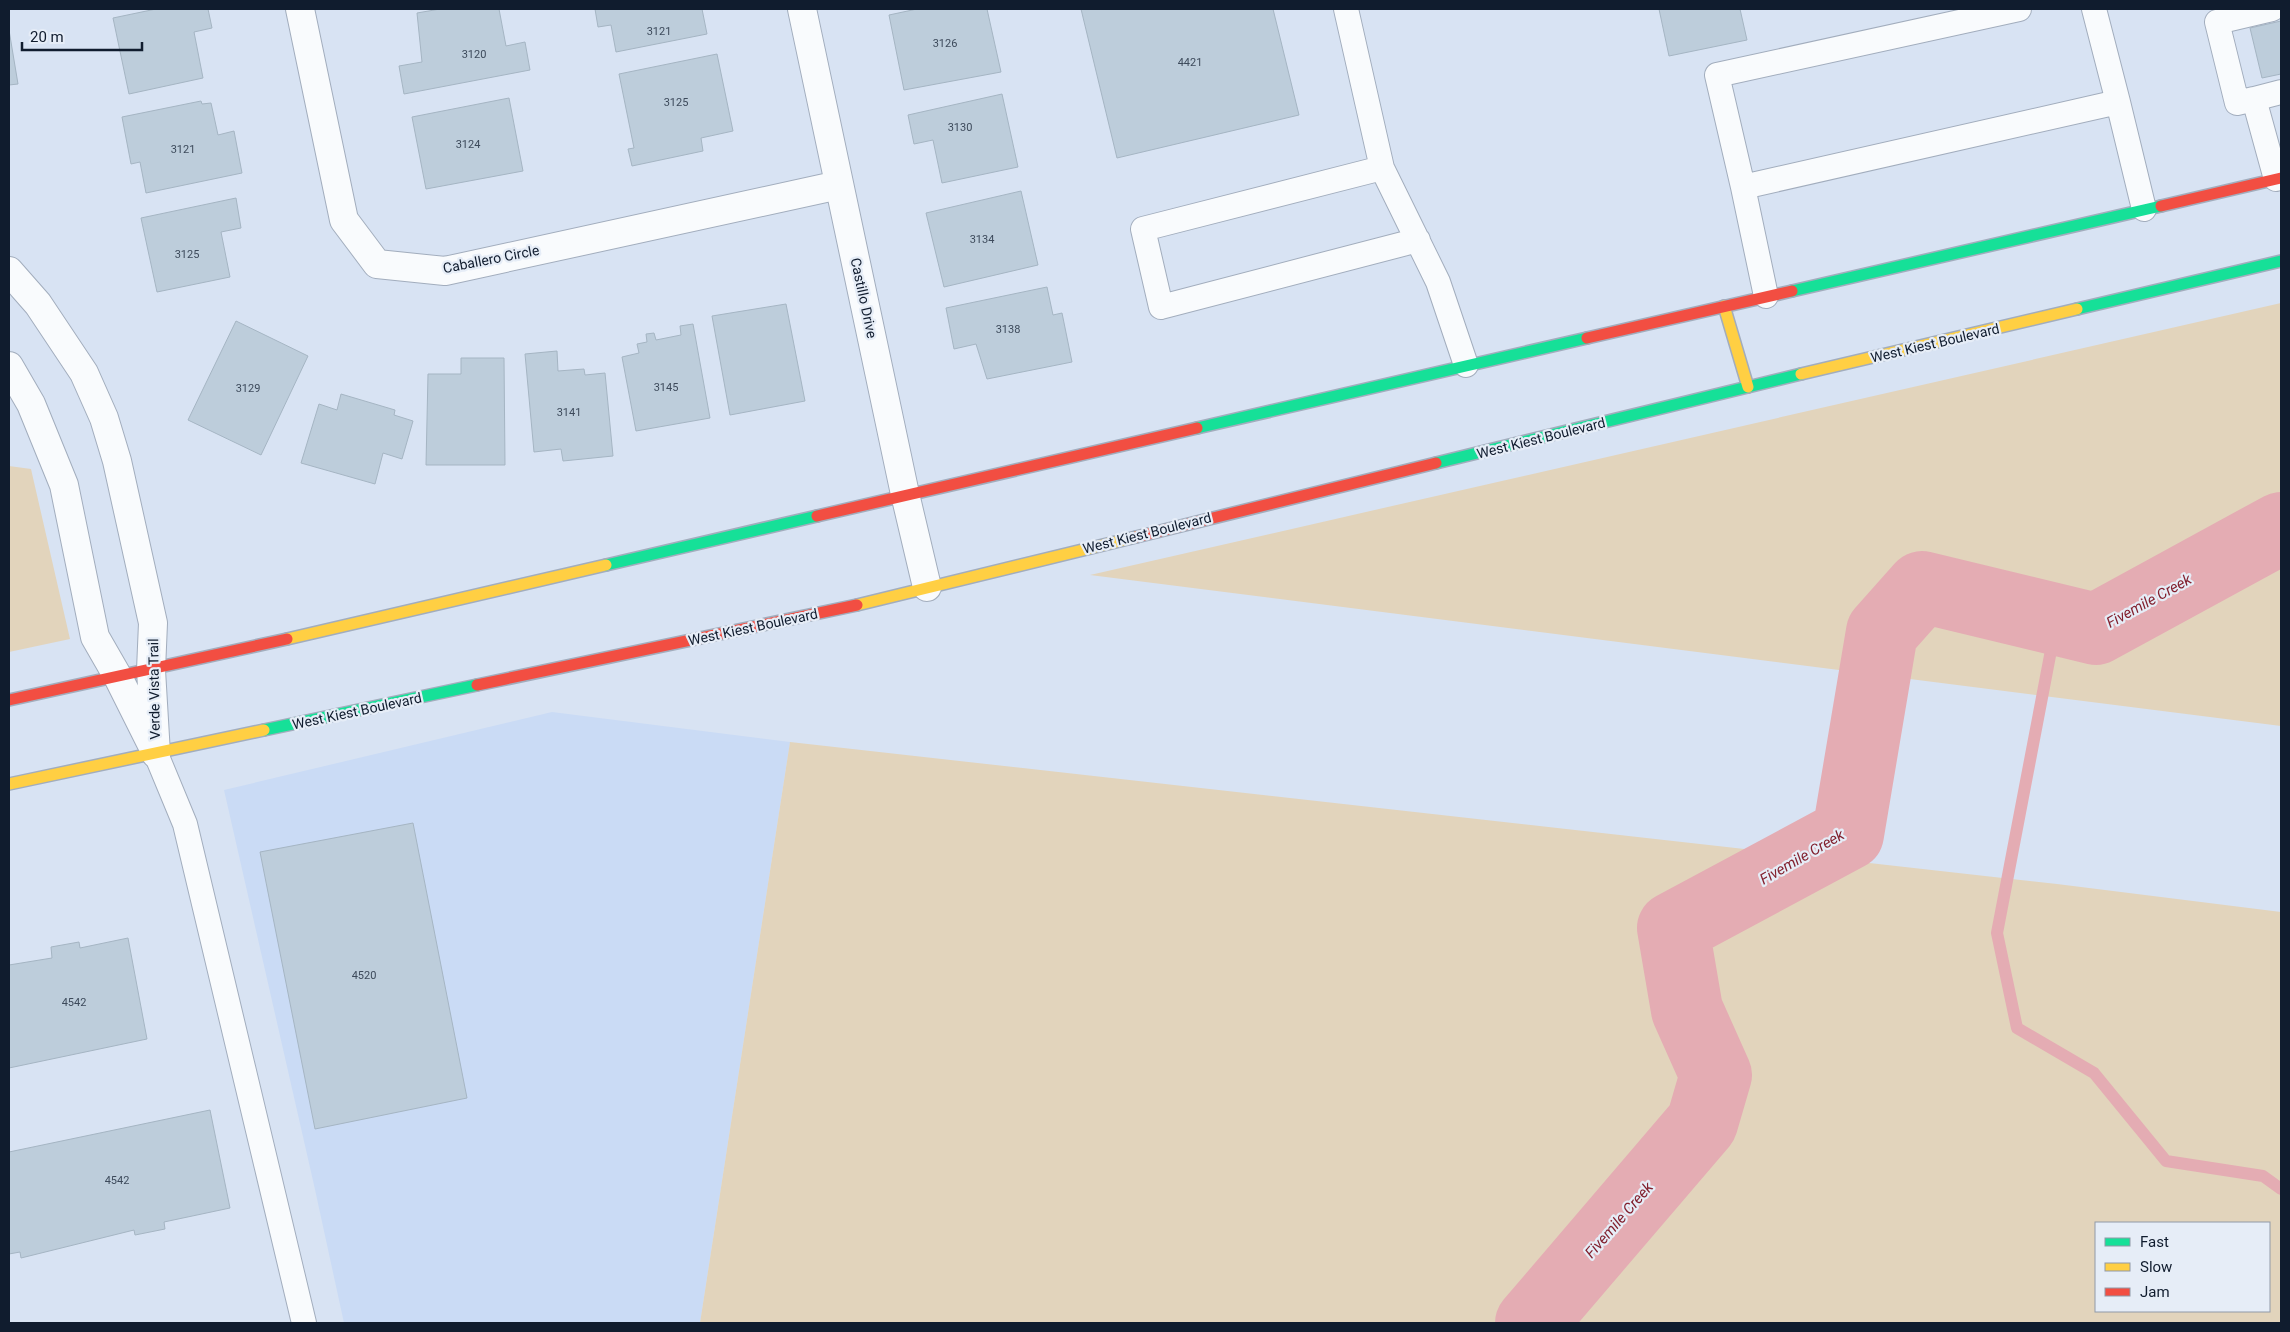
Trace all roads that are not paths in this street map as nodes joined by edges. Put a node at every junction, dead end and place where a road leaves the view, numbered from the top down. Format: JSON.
{"nodes":[{"id":1,"x":300,"y":9,"type":"edge"},
{"id":2,"x":802,"y":9,"type":"edge"},
{"id":3,"x":1346,"y":9,"type":"edge"},
{"id":4,"x":2019,"y":9,"type":"edge"},
{"id":5,"x":2094,"y":9,"type":"edge"},
{"id":6,"x":2272,"y":9,"type":"edge"},
{"id":7,"x":1976,"y":13,"type":"edge"},
{"id":8,"x":2215,"y":15,"type":"edge"},
{"id":9,"x":2281,"y":92,"type":"edge"},
{"id":10,"x":2254,"y":99,"type":"junction"},
{"id":11,"x":2118,"y":102,"type":"junction"},
{"id":12,"x":1382,"y":168,"type":"junction"},
{"id":13,"x":2278,"y":178,"type":"edge"},
{"id":14,"x":840,"y":185,"type":"junction"},
{"id":15,"x":1742,"y":186,"type":"junction"},
{"id":16,"x":2144,"y":209,"type":"junction"},
{"id":17,"x":1418,"y":240,"type":"junction"},
{"id":18,"x":2281,"y":261,"type":"edge"},
{"id":19,"x":9,"y":271,"type":"edge"},
{"id":20,"x":1766,"y":296,"type":"junction"},
{"id":21,"x":1724,"y":306,"type":"junction"},
{"id":22,"x":1466,"y":365,"type":"junction"},
{"id":23,"x":9,"y":366,"type":"edge"},
{"id":24,"x":1748,"y":387,"type":"junction"},
{"id":25,"x":905,"y":494,"type":"junction"},
{"id":26,"x":927,"y":587,"type":"junction"},
{"id":27,"x":151,"y":670,"type":"junction"},
{"id":28,"x":118,"y":677,"type":"junction"},
{"id":29,"x":9,"y":700,"type":"edge"},
{"id":30,"x":156,"y":754,"type":"junction"},
{"id":31,"x":9,"y":784,"type":"edge"},
{"id":32,"x":304,"y":1323,"type":"edge"}],
"edges":[{"from":1,"to":14,"type":"street","name":"Caballero Circle"},
{"from":2,"to":14,"type":"street","name":"Castillo Drive"},
{"from":3,"to":12,"type":"lane"},
{"from":4,"to":7,"type":"lane"},
{"from":5,"to":11,"type":"lane"},
{"from":6,"to":8,"type":"lane"},
{"from":7,"to":15,"type":"lane"},
{"from":8,"to":10,"type":"lane"},
{"from":9,"to":10,"type":"lane"},
{"from":10,"to":13,"type":"lane"},
{"from":11,"to":15,"type":"lane"},
{"from":11,"to":16,"type":"lane"},
{"from":12,"to":17,"type":"lane"},
{"from":12,"to":17,"type":"lane"},
{"from":13,"to":16,"type":"main road"},
{"from":14,"to":25,"type":"street","name":"Castillo Drive"},
{"from":15,"to":20,"type":"lane"},
{"from":16,"to":20,"type":"main road"},
{"from":17,"to":22,"type":"lane"},
{"from":18,"to":24,"type":"main road","name":"West Kiest Boulevard"},
{"from":19,"to":27,"type":"street","name":"Verde Vista Trail"},
{"from":20,"to":21,"type":"main road"},
{"from":21,"to":22,"type":"main road"},
{"from":21,"to":24,"type":"main road"},
{"from":22,"to":25,"type":"main road"},
{"from":23,"to":28,"type":"street","name":"Verde Vista Trail"},
{"from":24,"to":26,"type":"main road","name":"West Kiest Boulevard"},
{"from":25,"to":26,"type":"street","name":"Castillo Drive"},
{"from":25,"to":27,"type":"main road"},
{"from":26,"to":30,"type":"main road","name":"West Kiest Boulevard"},
{"from":27,"to":28,"type":"main road"},
{"from":27,"to":30,"type":"street","name":"Verde Vista Trail"},
{"from":28,"to":29,"type":"main road"},
{"from":28,"to":30,"type":"street","name":"Verde Vista Trail"},
{"from":30,"to":31,"type":"main road","name":"West Kiest Boulevard"},
{"from":30,"to":32,"type":"lane"}]}
